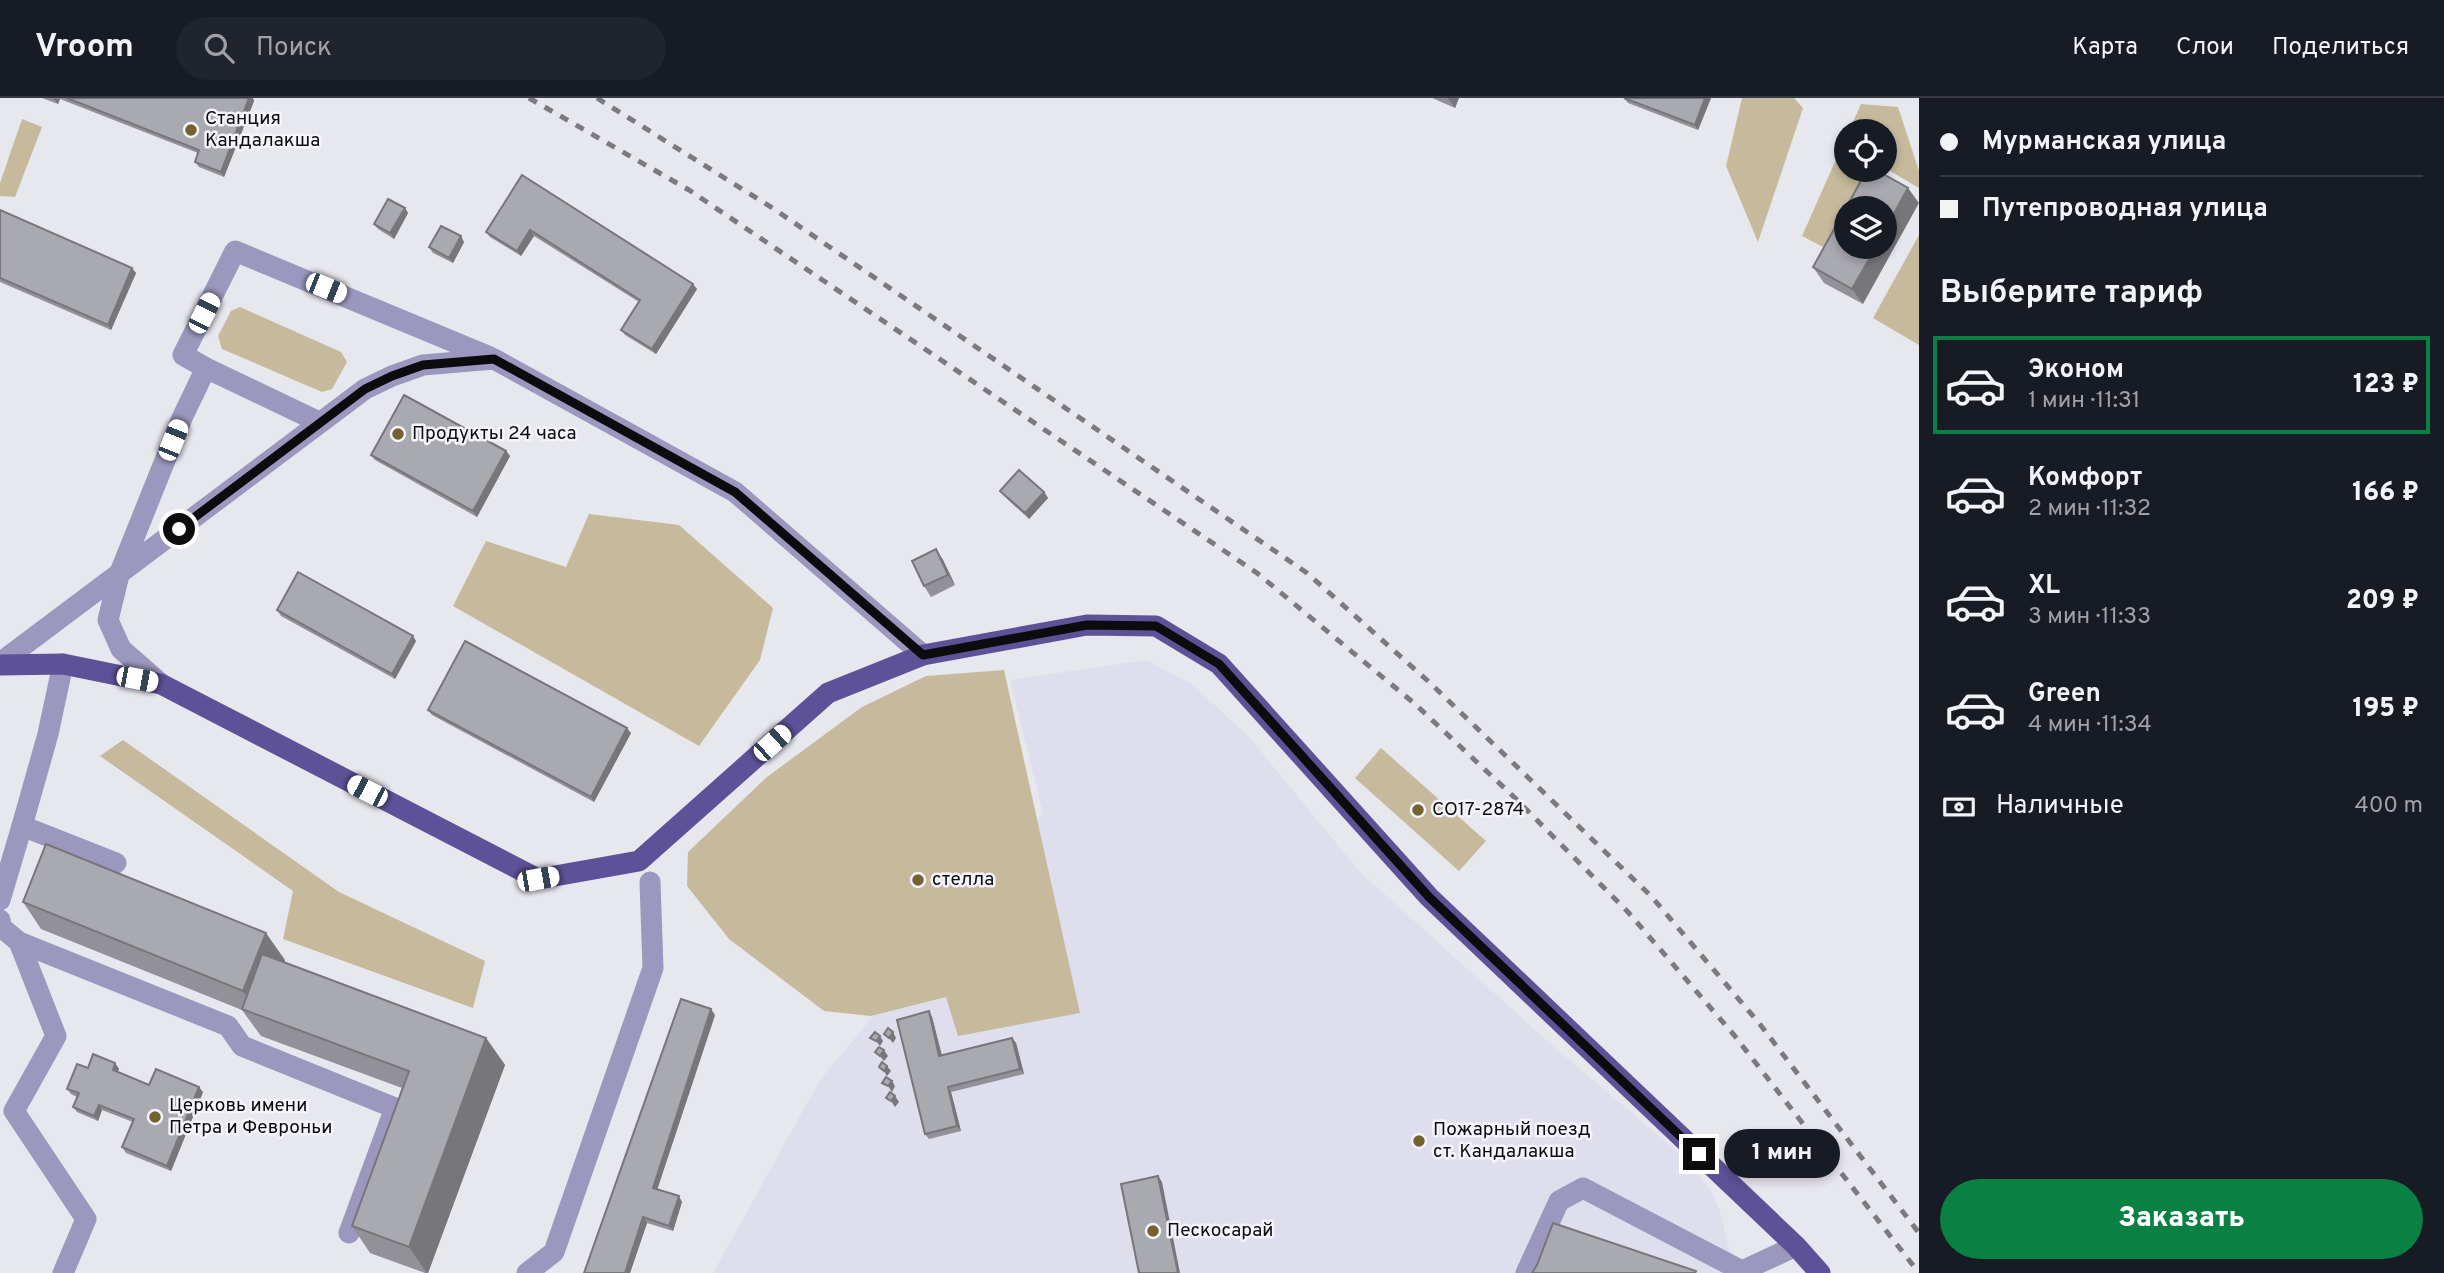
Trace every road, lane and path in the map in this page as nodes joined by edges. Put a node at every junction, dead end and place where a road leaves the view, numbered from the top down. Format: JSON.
{"nodes":[{"id":1,"x":494,"y":359,"type":"junction"},
{"id":2,"x":206,"y":369,"type":"junction"},
{"id":3,"x":319,"y":422,"type":"junction"},
{"id":4,"x":119,"y":575,"type":"junction"},
{"id":5,"x":923,"y":655,"type":"junction"},
{"id":6,"x":0,"y":664,"type":"edge"},
{"id":7,"x":64,"y":664,"type":"junction"},
{"id":8,"x":161,"y":684,"type":"junction"},
{"id":9,"x":22,"y":826,"type":"junction"},
{"id":10,"x":116,"y":863,"type":"dead end"},
{"id":11,"x":650,"y":882,"type":"dead end"},
{"id":12,"x":0,"y":900,"type":"edge"},
{"id":13,"x":0,"y":920,"type":"edge"},
{"id":14,"x":19,"y":942,"type":"junction"},
{"id":15,"x":7,"y":1115,"type":"edge"},
{"id":16,"x":348,"y":1233,"type":"dead end"},
{"id":17,"x":1796,"y":1246,"type":"junction"},
{"id":18,"x":64,"y":1273,"type":"edge"},
{"id":19,"x":527,"y":1273,"type":"edge"},
{"id":20,"x":1526,"y":1273,"type":"edge"},
{"id":21,"x":1820,"y":1273,"type":"edge"}],
"edges":[{"from":1,"to":2,"type":"street"},
{"from":1,"to":3,"type":"street"},
{"from":1,"to":5,"type":"street"},
{"from":2,"to":3,"type":"street"},
{"from":2,"to":4,"type":"street"},
{"from":3,"to":4,"type":"street"},
{"from":4,"to":6,"type":"street"},
{"from":4,"to":8,"type":"street"},
{"from":5,"to":8,"type":"main road"},
{"from":5,"to":17,"type":"main road"},
{"from":6,"to":7,"type":"main road"},
{"from":7,"to":8,"type":"main road"},
{"from":7,"to":9,"type":"street"},
{"from":9,"to":10,"type":"street"},
{"from":9,"to":12,"type":"street"},
{"from":11,"to":19,"type":"street"},
{"from":13,"to":14,"type":"street"},
{"from":14,"to":15,"type":"street"},
{"from":14,"to":16,"type":"street"},
{"from":15,"to":18,"type":"street"},
{"from":17,"to":20,"type":"street"},
{"from":17,"to":21,"type":"main road"}]}
